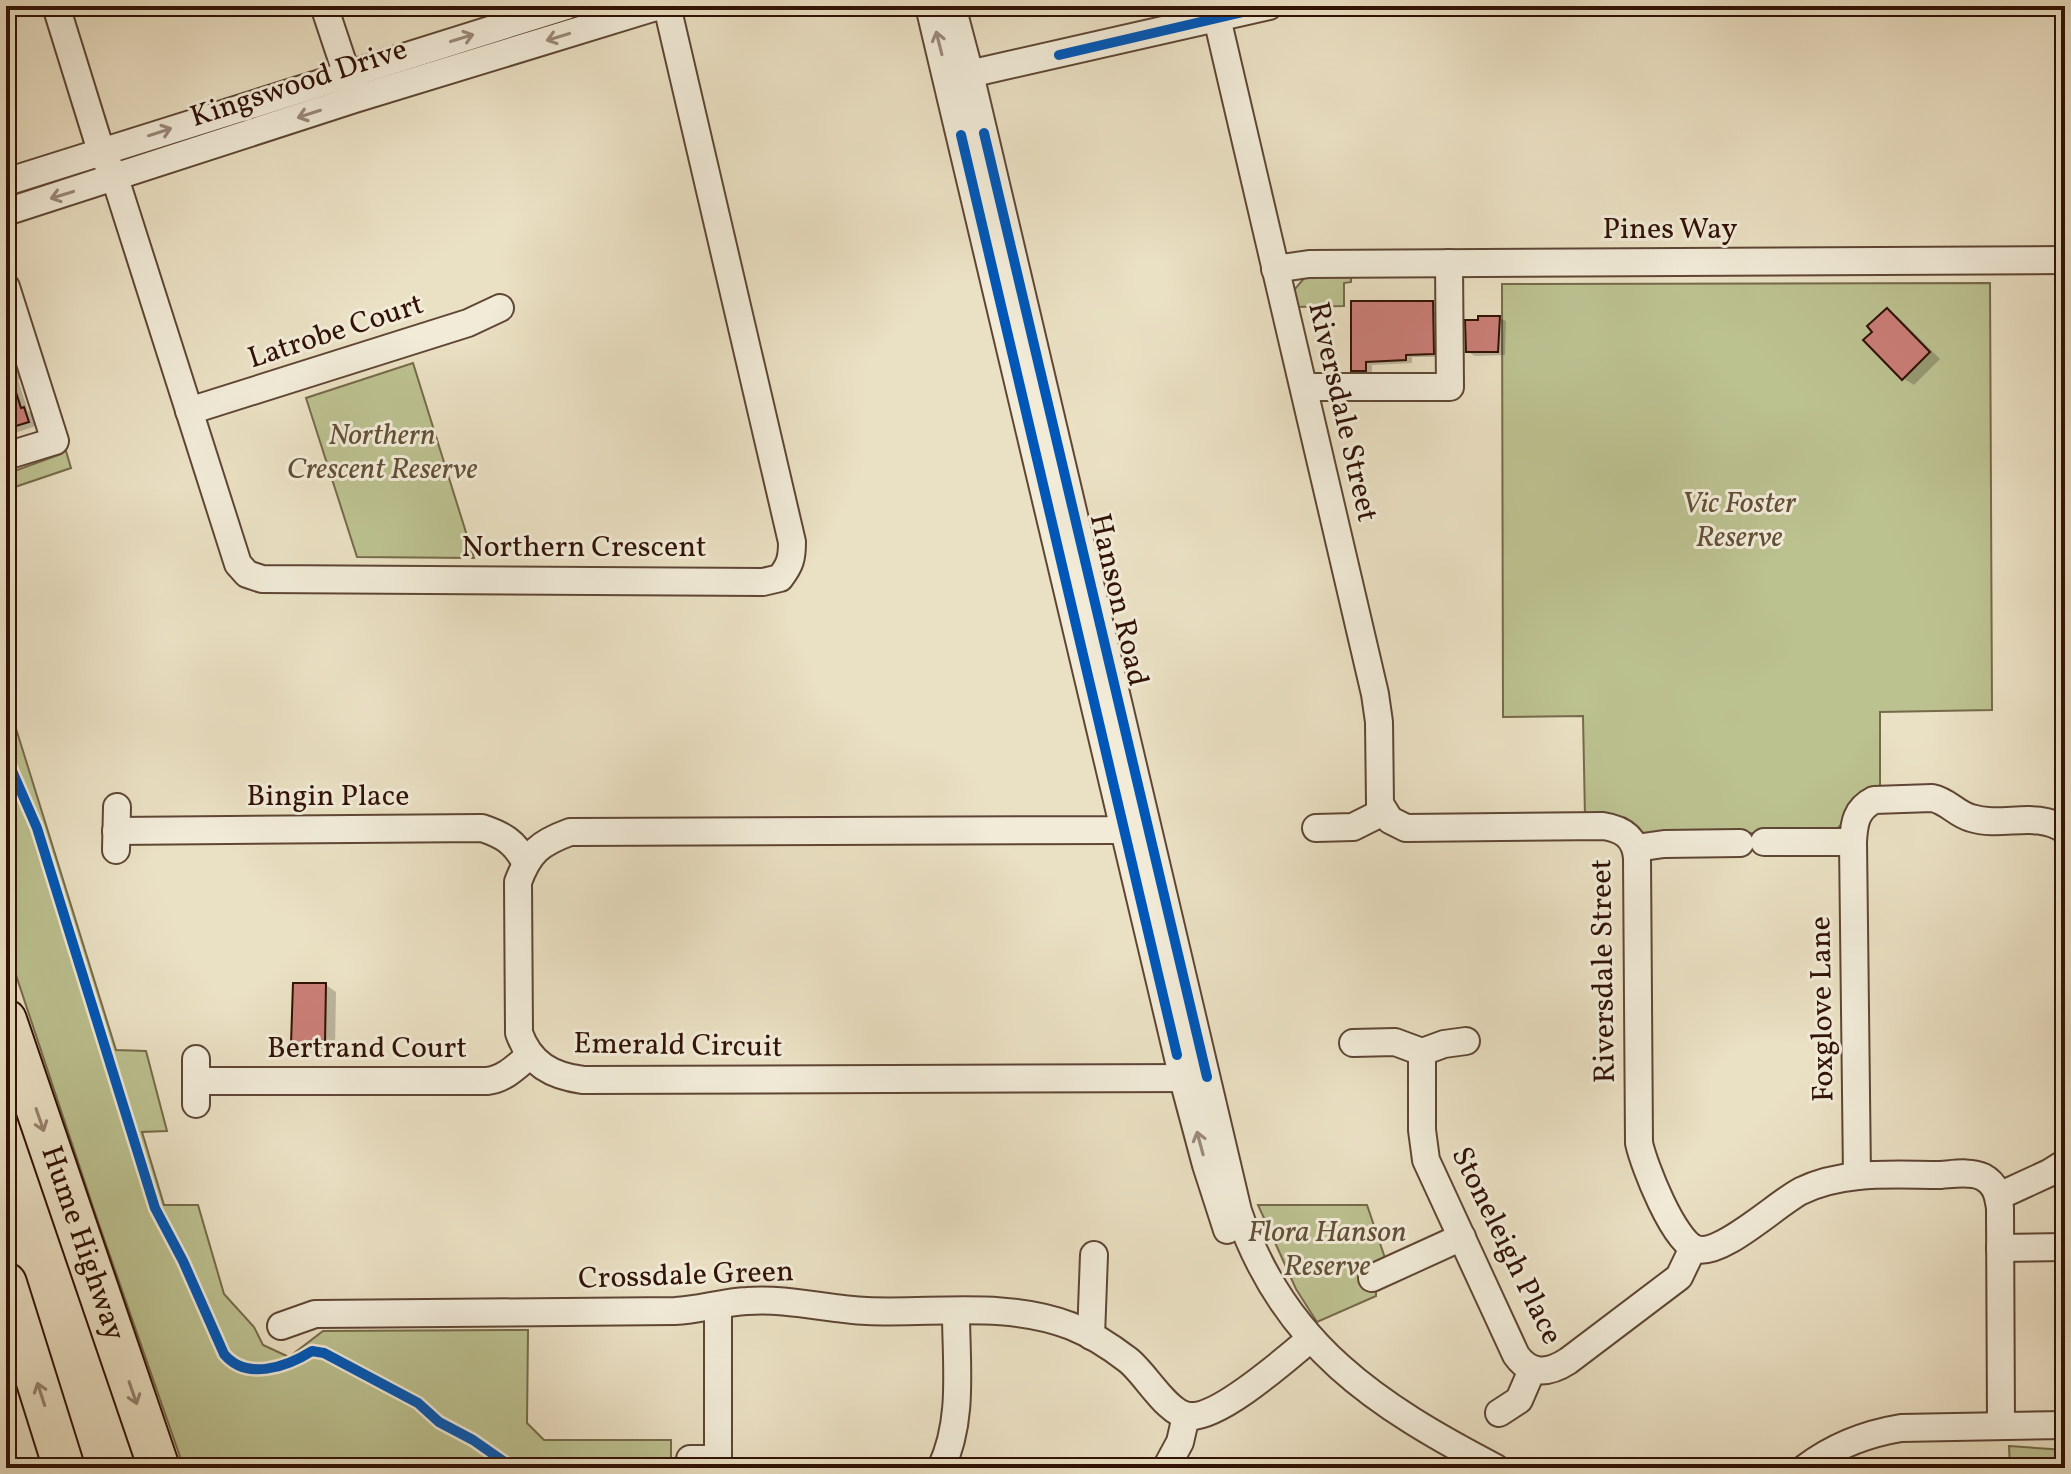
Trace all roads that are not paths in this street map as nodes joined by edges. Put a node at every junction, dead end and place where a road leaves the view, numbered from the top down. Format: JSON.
{"nodes":[{"id":1,"x":56,"y":6,"type":"edge"},
{"id":2,"x":324,"y":6,"type":"edge"},
{"id":3,"x":566,"y":6,"type":"edge"},
{"id":4,"x":659,"y":6,"type":"edge"},
{"id":5,"x":667,"y":6,"type":"edge"},
{"id":6,"x":929,"y":6,"type":"edge"},
{"id":7,"x":952,"y":6,"type":"edge"},
{"id":8,"x":1269,"y":6,"type":"edge"},
{"id":9,"x":595,"y":15,"type":"edge"},
{"id":10,"x":1217,"y":18,"type":"junction"},
{"id":11,"x":346,"y":74,"type":"junction"},
{"id":12,"x":959,"y":76,"type":"junction"},
{"id":13,"x":355,"y":99,"type":"junction"},
{"id":14,"x":101,"y":151,"type":"junction"},
{"id":15,"x":115,"y":178,"type":"junction"},
{"id":16,"x":6,"y":182,"type":"edge"},
{"id":17,"x":6,"y":212,"type":"edge"},
{"id":18,"x":2065,"y":260,"type":"edge"},
{"id":19,"x":1449,"y":263,"type":"junction"},
{"id":20,"x":1275,"y":269,"type":"junction"},
{"id":21,"x":6,"y":287,"type":"edge"},
{"id":22,"x":500,"y":308,"type":"dead end"},
{"id":23,"x":1304,"y":387,"type":"junction"},
{"id":24,"x":189,"y":411,"type":"junction"},
{"id":25,"x":6,"y":456,"type":"edge"},
{"id":26,"x":1383,"y":812,"type":"junction"},
{"id":27,"x":1136,"y":826,"type":"junction"},
{"id":28,"x":1316,"y":828,"type":"dead end"},
{"id":29,"x":116,"y":829,"type":"dead end"},
{"id":30,"x":2065,"y":830,"type":"edge"},
{"id":31,"x":1853,"y":842,"type":"junction"},
{"id":32,"x":1636,"y":848,"type":"junction"},
{"id":33,"x":525,"y":862,"type":"junction"},
{"id":34,"x":6,"y":1020,"type":"edge"},
{"id":35,"x":1466,"y":1041,"type":"dead end"},
{"id":36,"x":1353,"y":1043,"type":"dead end"},
{"id":37,"x":1422,"y":1052,"type":"junction"},
{"id":38,"x":530,"y":1055,"type":"junction"},
{"id":39,"x":1195,"y":1078,"type":"junction"},
{"id":40,"x":196,"y":1081,"type":"dead end"},
{"id":41,"x":2065,"y":1163,"type":"edge"},
{"id":42,"x":1857,"y":1176,"type":"junction"},
{"id":43,"x":1999,"y":1196,"type":"junction"},
{"id":44,"x":1462,"y":1237,"type":"junction"},
{"id":45,"x":2065,"y":1247,"type":"edge"},
{"id":46,"x":1693,"y":1248,"type":"junction"},
{"id":47,"x":2000,"y":1248,"type":"junction"},
{"id":48,"x":1094,"y":1255,"type":"dead end"},
{"id":49,"x":1372,"y":1278,"type":"dead end"},
{"id":50,"x":6,"y":1283,"type":"edge"},
{"id":51,"x":718,"y":1306,"type":"junction"},
{"id":52,"x":956,"y":1312,"type":"junction"},
{"id":53,"x":281,"y":1326,"type":"dead end"},
{"id":54,"x":1091,"y":1336,"type":"junction"},
{"id":55,"x":1297,"y":1338,"type":"junction"},
{"id":56,"x":1532,"y":1370,"type":"junction"},
{"id":57,"x":1198,"y":1413,"type":"junction"},
{"id":58,"x":1499,"y":1413,"type":"dead end"},
{"id":59,"x":2065,"y":1425,"type":"edge"},
{"id":60,"x":2001,"y":1426,"type":"junction"},
{"id":61,"x":690,"y":1459,"type":"dead end"},
{"id":62,"x":1835,"y":1459,"type":"edge"},
{"id":63,"x":718,"y":1464,"type":"edge"},
{"id":64,"x":64,"y":1468,"type":"edge"},
{"id":65,"x":159,"y":1468,"type":"edge"},
{"id":66,"x":941,"y":1468,"type":"edge"},
{"id":67,"x":1166,"y":1468,"type":"edge"},
{"id":68,"x":1473,"y":1468,"type":"edge"},
{"id":69,"x":1496,"y":1468,"type":"edge"},
{"id":70,"x":1805,"y":1468,"type":"edge"}],
"edges":[{"from":1,"to":14,"type":"street","name":"Northern Crescent"},
{"from":2,"to":11,"type":"street"},
{"from":11,"to":3,"type":"street","name":"Kingswood Drive","one_way":true},
{"from":4,"to":9,"type":"street","name":"Kingswood Drive"},
{"from":5,"to":24,"type":"street","name":"Northern Crescent"},
{"from":12,"to":6,"type":"street","name":"Hanson Road","one_way":true},
{"from":7,"to":12,"type":"street","name":"Hanson Road"},
{"from":8,"to":10,"type":"street"},
{"from":9,"to":13,"type":"street","name":"Kingswood Drive","one_way":true},
{"from":10,"to":12,"type":"street"},
{"from":10,"to":20,"type":"street","name":"Riversdale Street"},
{"from":11,"to":13,"type":"street"},
{"from":14,"to":11,"type":"street","name":"Kingswood Drive","one_way":true},
{"from":12,"to":27,"type":"street","name":"Hanson Road"},
{"from":13,"to":15,"type":"street","name":"Kingswood Drive","one_way":true},
{"from":14,"to":15,"type":"street","name":"Northern Crescent"},
{"from":14,"to":16,"type":"street","name":"Kingswood Drive"},
{"from":15,"to":17,"type":"street","name":"Kingswood Drive","one_way":true},
{"from":15,"to":24,"type":"street","name":"Northern Crescent"},
{"from":18,"to":19,"type":"street","name":"Pines Way"},
{"from":19,"to":20,"type":"street","name":"Pines Way"},
{"from":19,"to":23,"type":"street"},
{"from":20,"to":23,"type":"street","name":"Riversdale Street"},
{"from":21,"to":25,"type":"street"},
{"from":22,"to":24,"type":"street","name":"Latrobe Court"},
{"from":23,"to":26,"type":"street","name":"Riversdale Street"},
{"from":26,"to":28,"type":"street"},
{"from":26,"to":32,"type":"street","name":"Riversdale Street"},
{"from":27,"to":33,"type":"street"},
{"from":27,"to":39,"type":"street","name":"Hanson Road"},
{"from":29,"to":33,"type":"street","name":"Bingin Place"},
{"from":30,"to":31,"type":"street","name":"Foxglove Lane"},
{"from":31,"to":32,"type":"street"},
{"from":31,"to":42,"type":"street","name":"Foxglove Lane"},
{"from":32,"to":46,"type":"street","name":"Riversdale Street"},
{"from":33,"to":38,"type":"street","name":"Emerald Circuit"},
{"from":34,"to":65,"type":"highway","name":"Hume Highway","one_way":true},
{"from":35,"to":37,"type":"street"},
{"from":36,"to":37,"type":"street"},
{"from":37,"to":44,"type":"street","name":"Stoneleigh Place"},
{"from":38,"to":39,"type":"street","name":"Emerald Circuit"},
{"from":38,"to":40,"type":"street","name":"Bertrand Court"},
{"from":39,"to":55,"type":"street","name":"Hanson Road"},
{"from":41,"to":43,"type":"street"},
{"from":42,"to":43,"type":"street"},
{"from":42,"to":46,"type":"street"},
{"from":43,"to":47,"type":"street"},
{"from":44,"to":49,"type":"street"},
{"from":44,"to":56,"type":"street","name":"Stoneleigh Place"},
{"from":45,"to":47,"type":"street"},
{"from":46,"to":56,"type":"street","name":"Stoneleigh Place"},
{"from":47,"to":60,"type":"street"},
{"from":48,"to":54,"type":"street"},
{"from":64,"to":50,"type":"highway","one_way":true},
{"from":51,"to":52,"type":"street","name":"Crossdale Green"},
{"from":51,"to":53,"type":"street","name":"Crossdale Green"},
{"from":51,"to":63,"type":"street"},
{"from":52,"to":54,"type":"street","name":"Crossdale Green"},
{"from":52,"to":66,"type":"street"},
{"from":54,"to":57,"type":"street","name":"Crossdale Green"},
{"from":55,"to":57,"type":"street"},
{"from":55,"to":68,"type":"street","name":"Hanson Road"},
{"from":55,"to":69,"type":"street","name":"Hanson Road"},
{"from":56,"to":58,"type":"street","name":"Stoneleigh Place"},
{"from":57,"to":67,"type":"street"},
{"from":59,"to":60,"type":"street"},
{"from":60,"to":62,"type":"street"},
{"from":61,"to":63,"type":"street"},
{"from":62,"to":70,"type":"street"}]}
